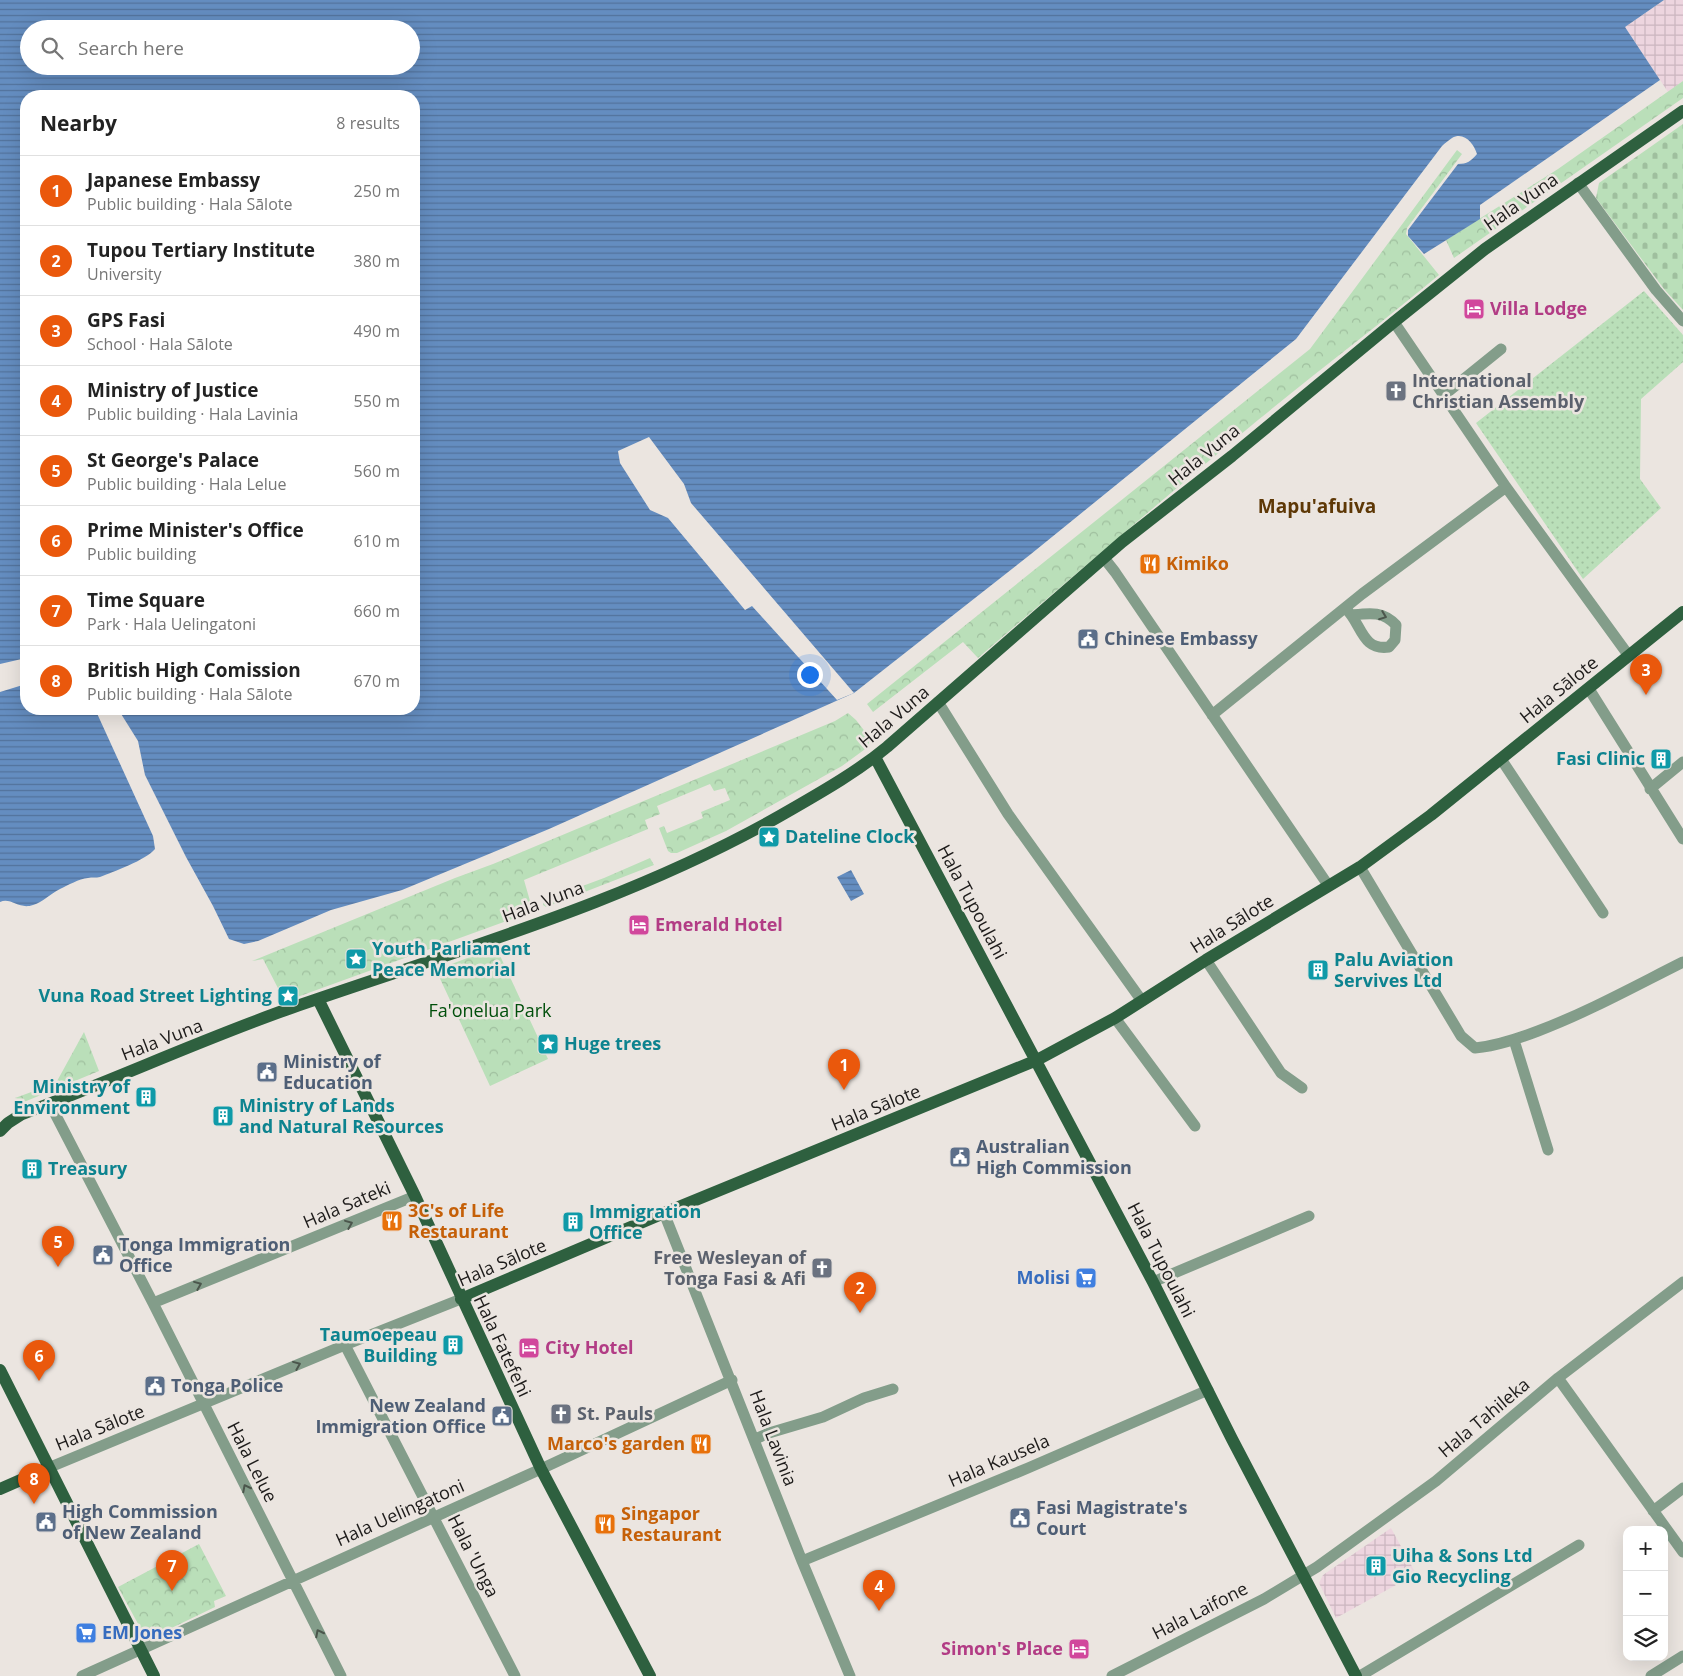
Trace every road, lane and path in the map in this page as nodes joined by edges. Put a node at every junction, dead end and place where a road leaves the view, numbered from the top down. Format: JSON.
{"nodes":[{"id":1,"x":1683,"y":111,"type":"edge"},
{"id":2,"x":1578,"y":184,"type":"junction"},
{"id":3,"x":1683,"y":321,"type":"edge"},
{"id":4,"x":1394,"y":322,"type":"junction"},
{"id":5,"x":1501,"y":349,"type":"dead end"},
{"id":6,"x":1444,"y":395,"type":"junction"},
{"id":7,"x":1506,"y":487,"type":"junction"},
{"id":8,"x":1104,"y":558,"type":"junction"},
{"id":9,"x":1683,"y":612,"type":"edge"},
{"id":10,"x":1629,"y":656,"type":"junction"},
{"id":11,"x":1589,"y":689,"type":"junction"},
{"id":12,"x":938,"y":702,"type":"junction"},
{"id":13,"x":1212,"y":715,"type":"junction"},
{"id":14,"x":875,"y":757,"type":"junction"},
{"id":15,"x":1501,"y":759,"type":"junction"},
{"id":16,"x":1683,"y":762,"type":"edge"},
{"id":17,"x":1650,"y":789,"type":"junction"},
{"id":18,"x":1683,"y":839,"type":"edge"},
{"id":19,"x":1360,"y":867,"type":"junction"},
{"id":20,"x":1328,"y":885,"type":"junction"},
{"id":21,"x":1603,"y":913,"type":"dead end"},
{"id":22,"x":1206,"y":960,"type":"junction"},
{"id":23,"x":1683,"y":962,"type":"edge"},
{"id":24,"x":318,"y":999,"type":"junction"},
{"id":25,"x":1142,"y":1001,"type":"junction"},
{"id":26,"x":1115,"y":1018,"type":"junction"},
{"id":27,"x":1514,"y":1040,"type":"junction"},
{"id":28,"x":1037,"y":1060,"type":"junction"},
{"id":29,"x":1302,"y":1088,"type":"dead end"},
{"id":30,"x":50,"y":1104,"type":"junction"},
{"id":31,"x":1195,"y":1126,"type":"dead end"},
{"id":32,"x":0,"y":1131,"type":"edge"},
{"id":33,"x":1548,"y":1150,"type":"dead end"},
{"id":34,"x":414,"y":1196,"type":"junction"},
{"id":35,"x":664,"y":1213,"type":"junction"},
{"id":36,"x":1309,"y":1216,"type":"dead end"},
{"id":37,"x":1153,"y":1282,"type":"junction"},
{"id":38,"x":1683,"y":1282,"type":"edge"},
{"id":39,"x":461,"y":1299,"type":"junction"},
{"id":40,"x":153,"y":1303,"type":"junction"},
{"id":41,"x":345,"y":1345,"type":"junction"},
{"id":42,"x":0,"y":1370,"type":"edge"},
{"id":43,"x":1558,"y":1378,"type":"junction"},
{"id":44,"x":732,"y":1380,"type":"junction"},
{"id":45,"x":893,"y":1389,"type":"dead end"},
{"id":46,"x":1208,"y":1390,"type":"junction"},
{"id":47,"x":204,"y":1405,"type":"junction"},
{"id":48,"x":755,"y":1439,"type":"junction"},
{"id":49,"x":48,"y":1468,"type":"junction"},
{"id":50,"x":541,"y":1469,"type":"junction"},
{"id":51,"x":1683,"y":1488,"type":"edge"},
{"id":52,"x":0,"y":1489,"type":"edge"},
{"id":53,"x":1652,"y":1511,"type":"junction"},
{"id":54,"x":433,"y":1516,"type":"junction"},
{"id":55,"x":1579,"y":1545,"type":"dead end"},
{"id":56,"x":1683,"y":1552,"type":"edge"},
{"id":57,"x":802,"y":1561,"type":"junction"},
{"id":58,"x":1303,"y":1576,"type":"junction"},
{"id":59,"x":292,"y":1580,"type":"junction"},
{"id":60,"x":141,"y":1648,"type":"junction"},
{"id":61,"x":1683,"y":1656,"type":"edge"},
{"id":62,"x":82,"y":1676,"type":"edge"},
{"id":63,"x":154,"y":1676,"type":"edge"},
{"id":64,"x":342,"y":1676,"type":"edge"},
{"id":65,"x":515,"y":1676,"type":"edge"},
{"id":66,"x":650,"y":1676,"type":"edge"},
{"id":67,"x":850,"y":1676,"type":"edge"},
{"id":68,"x":1112,"y":1676,"type":"edge"},
{"id":69,"x":1356,"y":1676,"type":"edge"},
{"id":70,"x":1360,"y":1676,"type":"edge"},
{"id":71,"x":1651,"y":1676,"type":"edge"}],
"edges":[{"from":1,"to":2,"type":"main road","name":"Hala Vuna"},
{"from":2,"to":3,"type":"street"},
{"from":2,"to":4,"type":"main road","name":"Hala Vuna"},
{"from":4,"to":6,"type":"street"},
{"from":4,"to":8,"type":"main road","name":"Hala Vuna"},
{"from":5,"to":6,"type":"street"},
{"from":6,"to":7,"type":"street"},
{"from":7,"to":10,"type":"street"},
{"from":7,"to":13,"type":"street"},
{"from":8,"to":12,"type":"main road","name":"Hala Vuna"},
{"from":8,"to":13,"type":"street"},
{"from":9,"to":10,"type":"main road","name":"Hala Sālote"},
{"from":10,"to":11,"type":"main road","name":"Hala Sālote"},
{"from":11,"to":15,"type":"main road","name":"Hala Sālote"},
{"from":11,"to":17,"type":"street"},
{"from":12,"to":14,"type":"main road","name":"Hala Vuna"},
{"from":12,"to":25,"type":"street"},
{"from":13,"to":20,"type":"street"},
{"from":14,"to":24,"type":"main road","name":"Hala Vuna"},
{"from":14,"to":28,"type":"main road","name":"Hala Tupoulahi"},
{"from":15,"to":19,"type":"main road","name":"Hala Sālote"},
{"from":15,"to":21,"type":"street"},
{"from":16,"to":17,"type":"street"},
{"from":17,"to":18,"type":"street"},
{"from":19,"to":20,"type":"main road","name":"Hala Sālote"},
{"from":19,"to":27,"type":"street"},
{"from":20,"to":22,"type":"main road","name":"Hala Sālote"},
{"from":22,"to":25,"type":"main road","name":"Hala Sālote"},
{"from":22,"to":29,"type":"street"},
{"from":23,"to":27,"type":"street"},
{"from":24,"to":30,"type":"main road","name":"Hala Vuna"},
{"from":24,"to":34,"type":"main road","name":"Hala Fatefehi"},
{"from":25,"to":26,"type":"main road","name":"Hala Sālote"},
{"from":26,"to":28,"type":"main road","name":"Hala Sālote"},
{"from":26,"to":31,"type":"street"},
{"from":27,"to":33,"type":"street"},
{"from":28,"to":35,"type":"main road","name":"Hala Sālote"},
{"from":28,"to":37,"type":"main road","name":"Hala Tupoulahi"},
{"from":30,"to":32,"type":"main road","name":"Hala Vuna"},
{"from":30,"to":40,"type":"street","name":"Hala Lelue"},
{"from":34,"to":39,"type":"main road","name":"Hala Fatefehi"},
{"from":40,"to":34,"type":"street","name":"Hala Sateki","one_way":true},
{"from":35,"to":39,"type":"main road","name":"Hala Sālote"},
{"from":35,"to":44,"type":"street","name":"Hala Lavinia"},
{"from":36,"to":37,"type":"street"},
{"from":37,"to":46,"type":"main road","name":"Hala Tupoulahi"},
{"from":38,"to":43,"type":"street","name":"Hala Tahileka"},
{"from":39,"to":41,"type":"street","name":"Hala Sālote"},
{"from":39,"to":50,"type":"main road","name":"Hala Fatefehi"},
{"from":40,"to":47,"type":"street","name":"Hala Lelue"},
{"from":47,"to":41,"type":"street","name":"Hala Sālote","one_way":true},
{"from":41,"to":54,"type":"street","name":"Hala 'Unga"},
{"from":42,"to":49,"type":"main road"},
{"from":43,"to":53,"type":"street"},
{"from":43,"to":58,"type":"street","name":"Hala Tahileka"},
{"from":44,"to":48,"type":"street","name":"Hala Lavinia"},
{"from":44,"to":50,"type":"street","name":"Hala Uelingatoni"},
{"from":45,"to":48,"type":"street"},
{"from":46,"to":57,"type":"street","name":"Hala Kausela"},
{"from":46,"to":58,"type":"main road","name":"Hala Tupoulahi"},
{"from":47,"to":49,"type":"street","name":"Hala Sālote"},
{"from":59,"to":47,"type":"street","name":"Hala Lelue","one_way":true},
{"from":48,"to":57,"type":"street","name":"Hala Lavinia"},
{"from":49,"to":52,"type":"main road","name":"Hala Sālote"},
{"from":49,"to":60,"type":"main road"},
{"from":50,"to":54,"type":"street","name":"Hala Uelingatoni"},
{"from":50,"to":66,"type":"main road","name":"Hala Fatefehi"},
{"from":51,"to":53,"type":"street"},
{"from":53,"to":56,"type":"street"},
{"from":54,"to":59,"type":"street","name":"Hala Uelingatoni"},
{"from":54,"to":65,"type":"street","name":"Hala 'Unga"},
{"from":55,"to":70,"type":"street"},
{"from":57,"to":67,"type":"street","name":"Hala Lavinia"},
{"from":58,"to":68,"type":"street","name":"Hala Laifone"},
{"from":58,"to":69,"type":"main road","name":"Hala Tupoulahi"},
{"from":59,"to":60,"type":"street","name":"Hala Uelingatoni"},
{"from":64,"to":59,"type":"street","name":"Hala Lelue","one_way":true},
{"from":60,"to":62,"type":"street","name":"Hala Uelingatoni"},
{"from":60,"to":63,"type":"main road"},
{"from":61,"to":71,"type":"street"}]}
